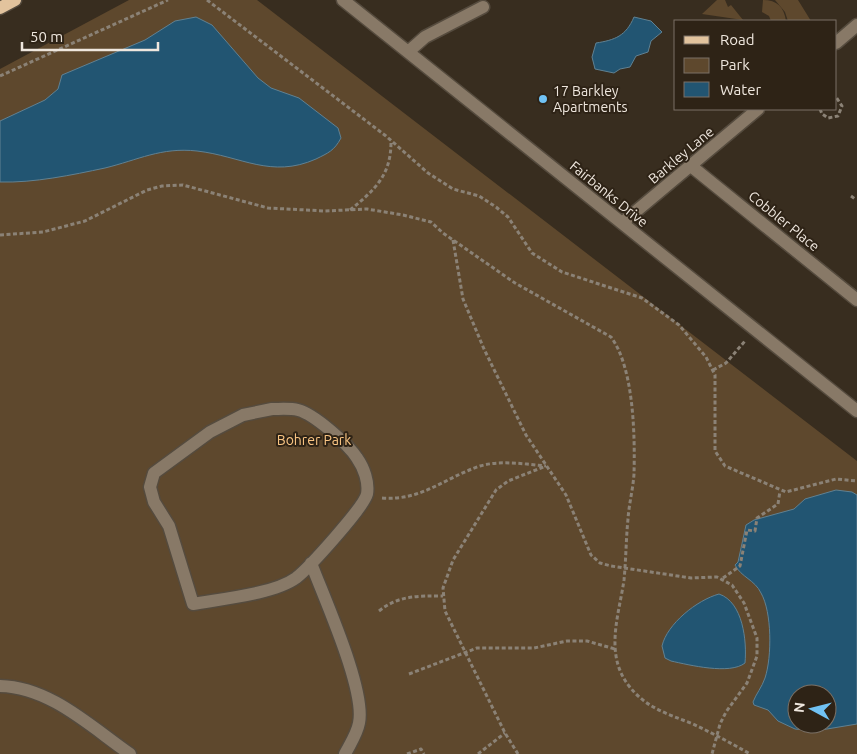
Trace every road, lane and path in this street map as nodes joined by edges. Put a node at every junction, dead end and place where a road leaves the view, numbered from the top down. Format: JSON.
{"nodes":[{"id":1,"x":15,"y":0,"type":"edge"},
{"id":2,"x":168,"y":0,"type":"edge"},
{"id":3,"x":207,"y":0,"type":"edge"},
{"id":4,"x":343,"y":0,"type":"edge"},
{"id":5,"x":483,"y":7,"type":"dead end"},
{"id":6,"x":0,"y":8,"type":"edge"},
{"id":7,"x":857,"y":25,"type":"edge"},
{"id":8,"x":837,"y":42,"type":"edge"},
{"id":9,"x":408,"y":52,"type":"junction"},
{"id":10,"x":0,"y":76,"type":"edge"},
{"id":11,"x":837,"y":98,"type":"edge"},
{"id":12,"x":757,"y":110,"type":"edge"},
{"id":13,"x":820,"y":110,"type":"edge"},
{"id":14,"x":391,"y":142,"type":"junction"},
{"id":15,"x":692,"y":166,"type":"junction"},
{"id":16,"x":350,"y":210,"type":"junction"},
{"id":17,"x":622,"y":223,"type":"junction"},
{"id":18,"x":0,"y":235,"type":"edge"},
{"id":19,"x":452,"y":240,"type":"junction"},
{"id":20,"x":857,"y":300,"type":"edge"},
{"id":21,"x":748,"y":339,"type":"dead end"},
{"id":22,"x":713,"y":370,"type":"junction"},
{"id":23,"x":856,"y":408,"type":"edge"},
{"id":24,"x":546,"y":466,"type":"junction"},
{"id":25,"x":857,"y":481,"type":"edge"},
{"id":26,"x":780,"y":491,"type":"junction"},
{"id":27,"x":366,"y":496,"type":"junction"},
{"id":28,"x":310,"y":563,"type":"junction"},
{"id":29,"x":625,"y":568,"type":"junction"},
{"id":30,"x":723,"y":579,"type":"junction"},
{"id":31,"x":443,"y":596,"type":"junction"},
{"id":32,"x":379,"y":611,"type":"dead end"},
{"id":33,"x":615,"y":649,"type":"junction"},
{"id":34,"x":465,"y":653,"type":"junction"},
{"id":35,"x":409,"y":674,"type":"dead end"},
{"id":36,"x":0,"y":686,"type":"edge"},
{"id":37,"x":505,"y":733,"type":"junction"},
{"id":38,"x":717,"y":736,"type":"junction"},
{"id":39,"x":130,"y":754,"type":"edge"},
{"id":40,"x":345,"y":754,"type":"edge"},
{"id":41,"x":407,"y":754,"type":"edge"},
{"id":42,"x":424,"y":754,"type":"edge"},
{"id":43,"x":478,"y":754,"type":"edge"},
{"id":44,"x":518,"y":754,"type":"edge"},
{"id":45,"x":712,"y":754,"type":"edge"},
{"id":46,"x":750,"y":754,"type":"edge"}],
"edges":[{"from":1,"to":6,"type":"main road"},
{"from":2,"to":10,"type":"path"},
{"from":3,"to":14,"type":"path"},
{"from":4,"to":9,"type":"street","name":"Fairbanks Drive"},
{"from":5,"to":9,"type":"street"},
{"from":7,"to":8,"type":"street"},
{"from":9,"to":17,"type":"street","name":"Fairbanks Drive"},
{"from":11,"to":13,"type":"path"},
{"from":12,"to":15,"type":"street","name":"Barkley Lane"},
{"from":14,"to":16,"type":"path"},
{"from":14,"to":22,"type":"path"},
{"from":15,"to":17,"type":"street","name":"Barkley Lane"},
{"from":15,"to":20,"type":"street","name":"Cobbler Place"},
{"from":16,"to":18,"type":"path"},
{"from":16,"to":19,"type":"path"},
{"from":17,"to":23,"type":"street","name":"Fairbanks Drive"},
{"from":19,"to":24,"type":"path"},
{"from":19,"to":29,"type":"path"},
{"from":21,"to":22,"type":"path"},
{"from":22,"to":26,"type":"path"},
{"from":24,"to":27,"type":"path"},
{"from":24,"to":29,"type":"path"},
{"from":24,"to":31,"type":"path"},
{"from":25,"to":26,"type":"path"},
{"from":26,"to":30,"type":"path"},
{"from":27,"to":28,"type":"street"},
{"from":27,"to":28,"type":"street"},
{"from":28,"to":40,"type":"street"},
{"from":29,"to":30,"type":"path"},
{"from":29,"to":33,"type":"path"},
{"from":30,"to":38,"type":"path"},
{"from":31,"to":32,"type":"path"},
{"from":31,"to":34,"type":"path"},
{"from":33,"to":34,"type":"path"},
{"from":33,"to":38,"type":"path"},
{"from":34,"to":35,"type":"path"},
{"from":34,"to":37,"type":"path"},
{"from":36,"to":39,"type":"street"},
{"from":37,"to":43,"type":"path"},
{"from":37,"to":44,"type":"path"},
{"from":38,"to":45,"type":"path"},
{"from":38,"to":46,"type":"path"},
{"from":41,"to":42,"type":"path"}]}
